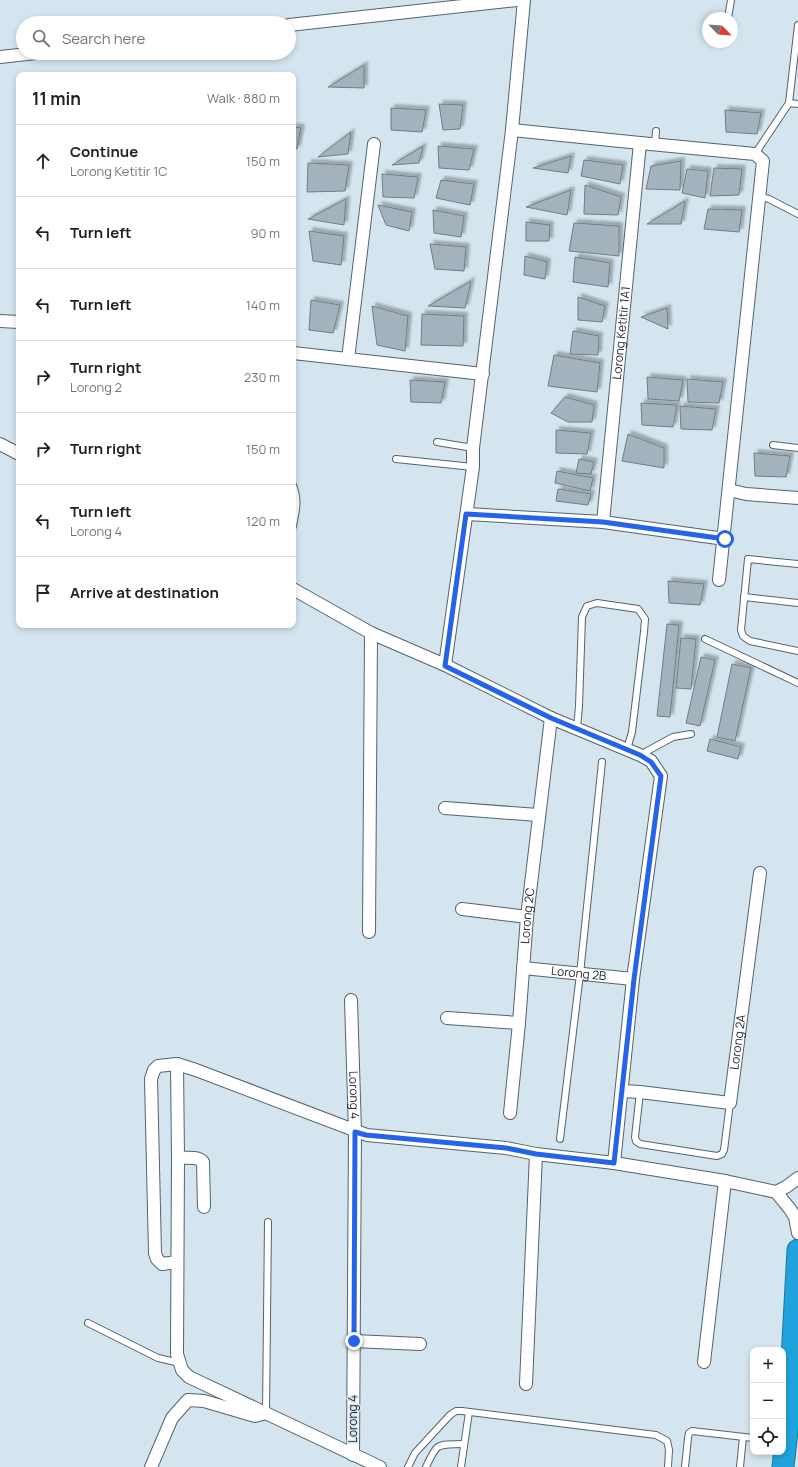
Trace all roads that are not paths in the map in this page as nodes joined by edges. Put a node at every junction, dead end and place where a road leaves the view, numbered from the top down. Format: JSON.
{"nodes":[{"id":1,"x":517,"y":0,"type":"edge"},
{"id":2,"x":524,"y":0,"type":"edge"},
{"id":3,"x":731,"y":0,"type":"edge"},
{"id":4,"x":729,"y":12,"type":"edge"},
{"id":5,"x":296,"y":24,"type":"edge"},
{"id":6,"x":798,"y":25,"type":"edge"},
{"id":7,"x":16,"y":55,"type":"edge"},
{"id":8,"x":0,"y":57,"type":"edge"},
{"id":9,"x":789,"y":103,"type":"junction"},
{"id":10,"x":798,"y":104,"type":"edge"},
{"id":11,"x":512,"y":130,"type":"junction"},
{"id":12,"x":656,"y":131,"type":"dead end"},
{"id":13,"x":374,"y":144,"type":"dead end"},
{"id":14,"x":640,"y":144,"type":"junction"},
{"id":15,"x":655,"y":145,"type":"junction"},
{"id":16,"x":755,"y":154,"type":"junction"},
{"id":17,"x":761,"y":197,"type":"junction"},
{"id":18,"x":798,"y":214,"type":"edge"},
{"id":19,"x":0,"y":321,"type":"edge"},
{"id":20,"x":16,"y":322,"type":"edge"},
{"id":21,"x":296,"y":353,"type":"edge"},
{"id":22,"x":348,"y":359,"type":"junction"},
{"id":23,"x":483,"y":374,"type":"junction"},
{"id":24,"x":437,"y":442,"type":"dead end"},
{"id":25,"x":0,"y":444,"type":"edge"},
{"id":26,"x":773,"y":445,"type":"dead end"},
{"id":27,"x":474,"y":448,"type":"junction"},
{"id":28,"x":798,"y":448,"type":"edge"},
{"id":29,"x":16,"y":452,"type":"edge"},
{"id":30,"x":396,"y":459,"type":"dead end"},
{"id":31,"x":472,"y":467,"type":"junction"},
{"id":32,"x":728,"y":490,"type":"junction"},
{"id":33,"x":296,"y":493,"type":"edge"},
{"id":34,"x":798,"y":498,"type":"edge"},
{"id":35,"x":296,"y":509,"type":"edge"},
{"id":36,"x":466,"y":514,"type":"junction"},
{"id":37,"x":603,"y":522,"type":"junction"},
{"id":38,"x":725,"y":539,"type":"junction"},
{"id":39,"x":798,"y":564,"type":"edge"},
{"id":40,"x":719,"y":580,"type":"dead end"},
{"id":41,"x":296,"y":591,"type":"edge"},
{"id":42,"x":744,"y":597,"type":"junction"},
{"id":43,"x":798,"y":603,"type":"edge"},
{"id":44,"x":371,"y":633,"type":"junction"},
{"id":45,"x":705,"y":639,"type":"dead end"},
{"id":46,"x":798,"y":651,"type":"edge"},
{"id":47,"x":445,"y":666,"type":"junction"},
{"id":48,"x":798,"y":683,"type":"edge"},
{"id":49,"x":551,"y":718,"type":"junction"},
{"id":50,"x":576,"y":728,"type":"junction"},
{"id":51,"x":691,"y":734,"type":"dead end"},
{"id":52,"x":628,"y":749,"type":"junction"},
{"id":53,"x":640,"y":755,"type":"junction"},
{"id":54,"x":602,"y":762,"type":"dead end"},
{"id":55,"x":445,"y":808,"type":"dead end"},
{"id":56,"x":538,"y":815,"type":"junction"},
{"id":57,"x":760,"y":873,"type":"dead end"},
{"id":58,"x":462,"y":909,"type":"dead end"},
{"id":59,"x":527,"y":917,"type":"junction"},
{"id":60,"x":369,"y":932,"type":"dead end"},
{"id":61,"x":524,"y":968,"type":"junction"},
{"id":62,"x":580,"y":974,"type":"junction"},
{"id":63,"x":634,"y":979,"type":"junction"},
{"id":64,"x":351,"y":1000,"type":"dead end"},
{"id":65,"x":447,"y":1018,"type":"dead end"},
{"id":66,"x":519,"y":1023,"type":"junction"},
{"id":67,"x":177,"y":1064,"type":"junction"},
{"id":68,"x":622,"y":1091,"type":"junction"},
{"id":69,"x":640,"y":1092,"type":"junction"},
{"id":70,"x":730,"y":1103,"type":"junction"},
{"id":71,"x":510,"y":1113,"type":"dead end"},
{"id":72,"x":355,"y":1132,"type":"junction"},
{"id":73,"x":560,"y":1139,"type":"dead end"},
{"id":74,"x":536,"y":1154,"type":"junction"},
{"id":75,"x":178,"y":1158,"type":"junction"},
{"id":76,"x":614,"y":1163,"type":"junction"},
{"id":77,"x":798,"y":1178,"type":"edge"},
{"id":78,"x":725,"y":1181,"type":"junction"},
{"id":79,"x":776,"y":1192,"type":"junction"},
{"id":80,"x":204,"y":1206,"type":"dead end"},
{"id":81,"x":268,"y":1222,"type":"dead end"},
{"id":82,"x":798,"y":1233,"type":"edge"},
{"id":83,"x":798,"y":1250,"type":"edge"},
{"id":84,"x":177,"y":1262,"type":"junction"},
{"id":85,"x":88,"y":1323,"type":"dead end"},
{"id":86,"x":354,"y":1341,"type":"junction"},
{"id":87,"x":420,"y":1344,"type":"dead end"},
{"id":88,"x":704,"y":1362,"type":"dead end"},
{"id":89,"x":180,"y":1363,"type":"junction"},
{"id":90,"x":526,"y":1384,"type":"dead end"},
{"id":91,"x":469,"y":1412,"type":"junction"},
{"id":92,"x":266,"y":1413,"type":"junction"},
{"id":93,"x":786,"y":1430,"type":"edge"},
{"id":94,"x":743,"y":1437,"type":"junction"},
{"id":95,"x":750,"y":1438,"type":"edge"},
{"id":96,"x":464,"y":1444,"type":"junction"},
{"id":97,"x":353,"y":1455,"type":"junction"},
{"id":98,"x":783,"y":1455,"type":"edge"},
{"id":99,"x":151,"y":1467,"type":"edge"},
{"id":100,"x":380,"y":1467,"type":"edge"},
{"id":101,"x":408,"y":1467,"type":"edge"},
{"id":102,"x":426,"y":1467,"type":"edge"},
{"id":103,"x":461,"y":1467,"type":"edge"},
{"id":104,"x":668,"y":1467,"type":"edge"},
{"id":105,"x":685,"y":1467,"type":"edge"},
{"id":106,"x":740,"y":1467,"type":"edge"},
{"id":107,"x":782,"y":1467,"type":"edge"}],
"edges":[{"from":1,"to":5,"type":"street"},
{"from":2,"to":11,"type":"street"},
{"from":3,"to":4,"type":"lane"},
{"from":6,"to":9,"type":"lane"},
{"from":7,"to":8,"type":"street"},
{"from":9,"to":10,"type":"lane"},
{"from":9,"to":16,"type":"lane"},
{"from":11,"to":14,"type":"street"},
{"from":11,"to":23,"type":"street"},
{"from":12,"to":15,"type":"lane"},
{"from":13,"to":22,"type":"street"},
{"from":14,"to":15,"type":"street"},
{"from":14,"to":37,"type":"street","name":"Lorong Ketitir 1A1"},
{"from":15,"to":16,"type":"street"},
{"from":16,"to":17,"type":"street"},
{"from":17,"to":18,"type":"lane"},
{"from":17,"to":32,"type":"street"},
{"from":19,"to":20,"type":"street"},
{"from":21,"to":22,"type":"street"},
{"from":22,"to":23,"type":"street"},
{"from":23,"to":27,"type":"street"},
{"from":24,"to":27,"type":"lane"},
{"from":25,"to":29,"type":"street"},
{"from":26,"to":28,"type":"lane"},
{"from":27,"to":31,"type":"street"},
{"from":30,"to":31,"type":"lane"},
{"from":31,"to":36,"type":"street"},
{"from":32,"to":34,"type":"street"},
{"from":32,"to":38,"type":"street"},
{"from":33,"to":35,"type":"lane"},
{"from":36,"to":37,"type":"street"},
{"from":36,"to":47,"type":"street"},
{"from":37,"to":38,"type":"street"},
{"from":38,"to":40,"type":"street"},
{"from":39,"to":42,"type":"lane"},
{"from":41,"to":44,"type":"street"},
{"from":42,"to":43,"type":"lane"},
{"from":42,"to":46,"type":"lane"},
{"from":44,"to":47,"type":"street"},
{"from":44,"to":60,"type":"street"},
{"from":45,"to":48,"type":"lane"},
{"from":47,"to":49,"type":"street"},
{"from":49,"to":50,"type":"street"},
{"from":49,"to":56,"type":"street","name":"Lorong 2C"},
{"from":50,"to":52,"type":"street"},
{"from":50,"to":52,"type":"lane"},
{"from":51,"to":53,"type":"lane"},
{"from":52,"to":53,"type":"street"},
{"from":53,"to":63,"type":"street"},
{"from":54,"to":62,"type":"lane"},
{"from":55,"to":56,"type":"street"},
{"from":56,"to":59,"type":"street","name":"Lorong 2C"},
{"from":57,"to":70,"type":"street","name":"Lorong 2A"},
{"from":58,"to":59,"type":"street"},
{"from":59,"to":61,"type":"street","name":"Lorong 2C"},
{"from":61,"to":62,"type":"street","name":"Lorong 2B"},
{"from":61,"to":66,"type":"street","name":"Lorong 2C"},
{"from":62,"to":63,"type":"street","name":"Lorong 2B"},
{"from":62,"to":73,"type":"lane"},
{"from":63,"to":68,"type":"street"},
{"from":64,"to":72,"type":"street","name":"Lorong 4"},
{"from":65,"to":66,"type":"street"},
{"from":66,"to":71,"type":"street","name":"Lorong 2C"},
{"from":67,"to":72,"type":"street"},
{"from":67,"to":75,"type":"street"},
{"from":67,"to":84,"type":"street"},
{"from":68,"to":69,"type":"street"},
{"from":68,"to":76,"type":"street"},
{"from":69,"to":70,"type":"street"},
{"from":69,"to":70,"type":"lane"},
{"from":72,"to":74,"type":"street"},
{"from":72,"to":86,"type":"street","name":"Lorong 4"},
{"from":74,"to":76,"type":"street"},
{"from":74,"to":90,"type":"street"},
{"from":75,"to":80,"type":"street"},
{"from":75,"to":84,"type":"street"},
{"from":76,"to":78,"type":"street"},
{"from":77,"to":79,"type":"street"},
{"from":78,"to":79,"type":"street"},
{"from":78,"to":88,"type":"street"},
{"from":79,"to":82,"type":"street"},
{"from":81,"to":92,"type":"lane"},
{"from":83,"to":93,"type":"highway"},
{"from":84,"to":89,"type":"street"},
{"from":85,"to":89,"type":"lane"},
{"from":86,"to":87,"type":"street"},
{"from":86,"to":97,"type":"street","name":"Lorong 4"},
{"from":89,"to":92,"type":"street"},
{"from":91,"to":96,"type":"lane"},
{"from":91,"to":101,"type":"lane"},
{"from":91,"to":104,"type":"lane"},
{"from":92,"to":97,"type":"street"},
{"from":92,"to":99,"type":"street"},
{"from":94,"to":95,"type":"lane"},
{"from":94,"to":105,"type":"lane"},
{"from":94,"to":106,"type":"lane"},
{"from":96,"to":102,"type":"lane"},
{"from":96,"to":103,"type":"lane"},
{"from":97,"to":100,"type":"street"},
{"from":98,"to":107,"type":"highway"}]}
